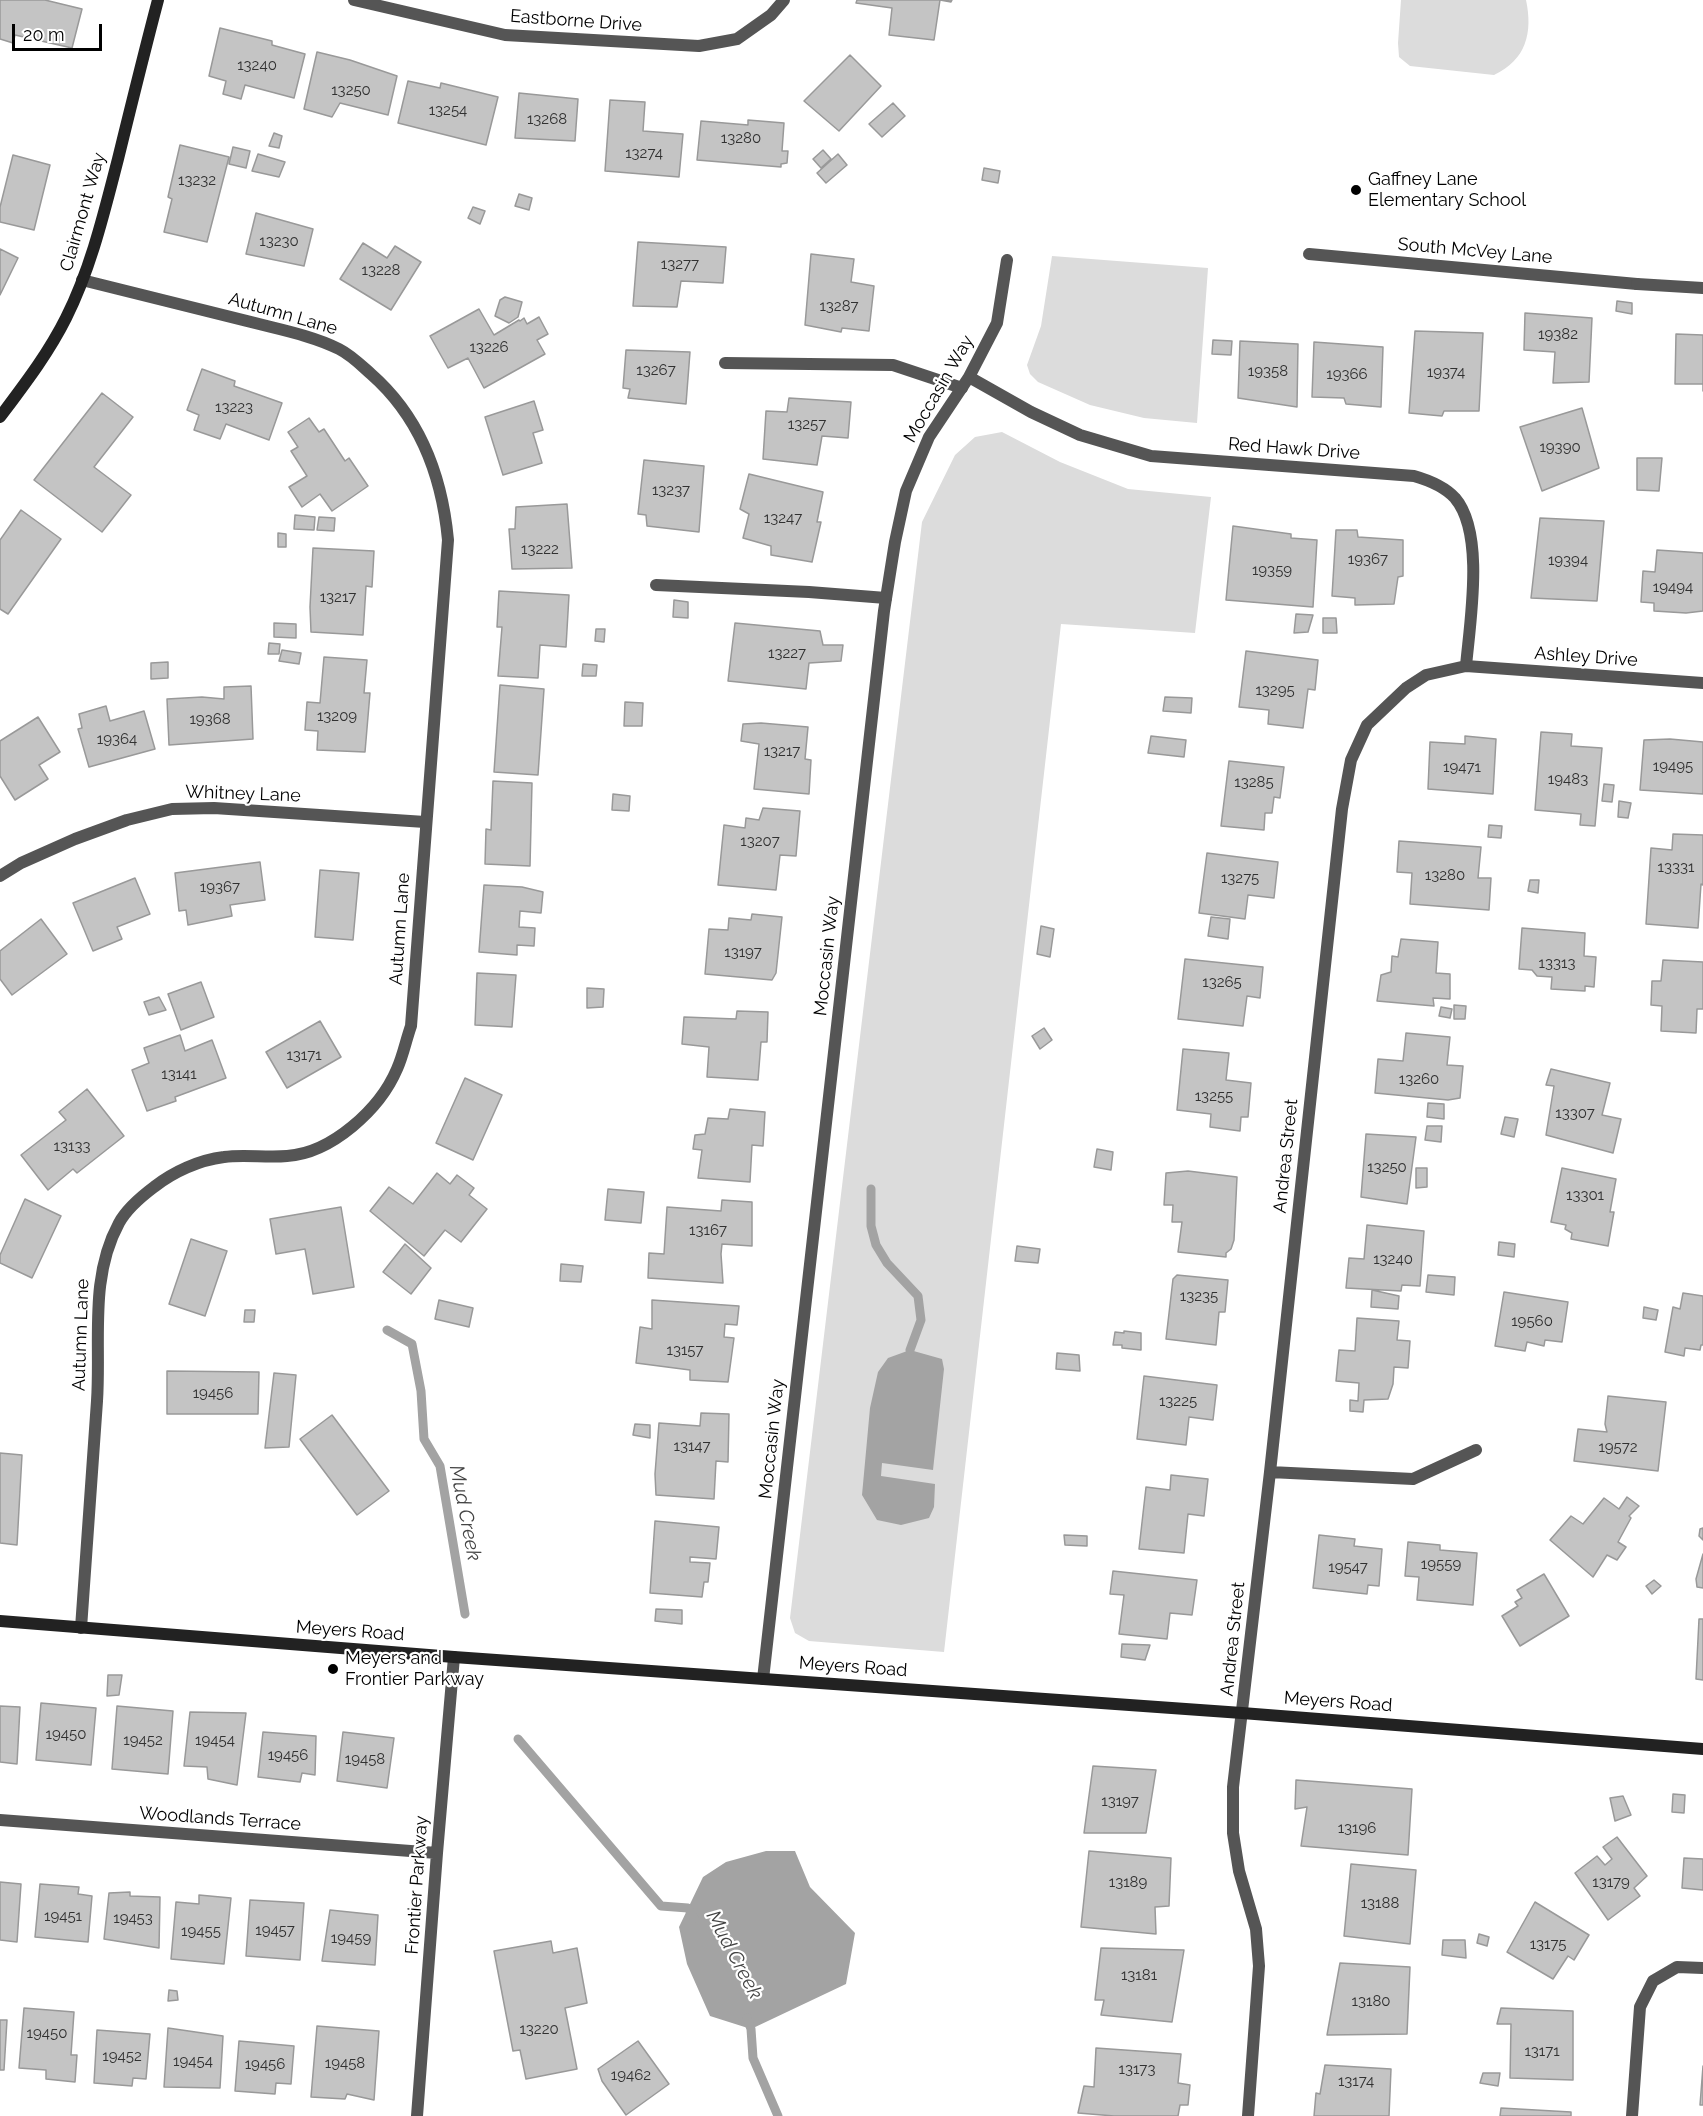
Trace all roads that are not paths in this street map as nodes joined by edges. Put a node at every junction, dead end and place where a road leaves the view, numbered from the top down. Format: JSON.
{"nodes":[{"id":1,"x":158,"y":0,"type":"edge"},
{"id":2,"x":354,"y":0,"type":"edge"},
{"id":3,"x":784,"y":0,"type":"edge"},
{"id":4,"x":1309,"y":254,"type":"dead end"},
{"id":5,"x":1007,"y":260,"type":"dead end"},
{"id":6,"x":82,"y":280,"type":"junction"},
{"id":7,"x":1703,"y":288,"type":"edge"},
{"id":8,"x":725,"y":363,"type":"dead end"},
{"id":9,"x":969,"y":377,"type":"junction"},
{"id":10,"x":962,"y":388,"type":"junction"},
{"id":11,"x":0,"y":417,"type":"edge"},
{"id":12,"x":656,"y":585,"type":"dead end"},
{"id":13,"x":886,"y":598,"type":"junction"},
{"id":14,"x":1466,"y":666,"type":"junction"},
{"id":15,"x":1703,"y":683,"type":"edge"},
{"id":16,"x":425,"y":822,"type":"junction"},
{"id":17,"x":0,"y":876,"type":"edge"},
{"id":18,"x":1476,"y":1450,"type":"dead end"},
{"id":19,"x":1270,"y":1472,"type":"junction"},
{"id":20,"x":0,"y":1621,"type":"edge"},
{"id":21,"x":81,"y":1628,"type":"junction"},
{"id":22,"x":454,"y":1657,"type":"junction"},
{"id":23,"x":763,"y":1679,"type":"junction"},
{"id":24,"x":1242,"y":1713,"type":"junction"},
{"id":25,"x":1703,"y":1749,"type":"edge"},
{"id":26,"x":0,"y":1820,"type":"edge"},
{"id":27,"x":437,"y":1853,"type":"junction"},
{"id":28,"x":1703,"y":1968,"type":"edge"},
{"id":29,"x":417,"y":2116,"type":"edge"},
{"id":30,"x":1248,"y":2116,"type":"edge"},
{"id":31,"x":1632,"y":2116,"type":"edge"}],
"edges":[{"from":1,"to":6,"type":"main road","name":"Clairmont Way"},
{"from":2,"to":3,"type":"street","name":"Eastborne Drive"},
{"from":4,"to":7,"type":"street","name":"South McVey Lane"},
{"from":5,"to":9,"type":"street","name":"Moccasin Way"},
{"from":6,"to":11,"type":"main road","name":"Clairmont Way"},
{"from":6,"to":16,"type":"street","name":"Autumn Lane"},
{"from":8,"to":10,"type":"street"},
{"from":9,"to":10,"type":"street","name":"Moccasin Way"},
{"from":9,"to":14,"type":"street","name":"Red Hawk Drive"},
{"from":10,"to":13,"type":"street","name":"Moccasin Way"},
{"from":12,"to":13,"type":"street"},
{"from":13,"to":23,"type":"street","name":"Moccasin Way"},
{"from":14,"to":15,"type":"street","name":"Ashley Drive"},
{"from":14,"to":19,"type":"street","name":"Andrea Street"},
{"from":16,"to":17,"type":"street","name":"Whitney Lane"},
{"from":16,"to":21,"type":"street","name":"Autumn Lane"},
{"from":18,"to":19,"type":"street"},
{"from":19,"to":24,"type":"street","name":"Andrea Street"},
{"from":20,"to":21,"type":"main road","name":"Meyers Road"},
{"from":21,"to":22,"type":"main road","name":"Meyers Road"},
{"from":22,"to":23,"type":"main road","name":"Meyers Road"},
{"from":22,"to":27,"type":"street","name":"Frontier Parkway"},
{"from":23,"to":24,"type":"main road","name":"Meyers Road"},
{"from":24,"to":25,"type":"main road","name":"Meyers Road"},
{"from":24,"to":30,"type":"street","name":"Andrea Street"},
{"from":26,"to":27,"type":"street","name":"Woodlands Terrace"},
{"from":27,"to":29,"type":"street","name":"Frontier Parkway"},
{"from":28,"to":31,"type":"street"}]}
